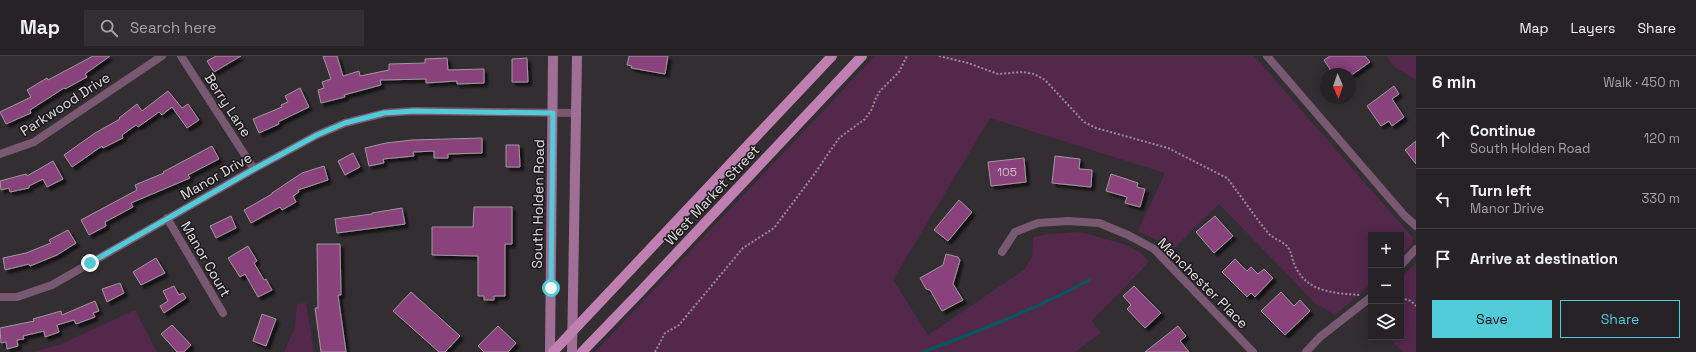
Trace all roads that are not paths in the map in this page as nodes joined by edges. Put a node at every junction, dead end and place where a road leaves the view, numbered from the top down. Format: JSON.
{"nodes":[{"id":1,"x":162,"y":56,"type":"edge"},
{"id":2,"x":181,"y":56,"type":"edge"},
{"id":3,"x":553,"y":56,"type":"edge"},
{"id":4,"x":577,"y":56,"type":"edge"},
{"id":5,"x":832,"y":56,"type":"edge"},
{"id":6,"x":862,"y":56,"type":"edge"},
{"id":7,"x":1267,"y":56,"type":"edge"},
{"id":8,"x":553,"y":113,"type":"junction"},
{"id":9,"x":575,"y":113,"type":"junction"},
{"id":10,"x":0,"y":154,"type":"edge"},
{"id":11,"x":254,"y":169,"type":"junction"},
{"id":12,"x":167,"y":218,"type":"junction"},
{"id":13,"x":1416,"y":226,"type":"edge"},
{"id":14,"x":1416,"y":250,"type":"edge"},
{"id":15,"x":1002,"y":252,"type":"dead end"},
{"id":16,"x":1404,"y":262,"type":"edge"},
{"id":17,"x":1368,"y":296,"type":"edge"},
{"id":18,"x":0,"y":297,"type":"edge"},
{"id":19,"x":222,"y":313,"type":"dead end"},
{"id":20,"x":573,"y":332,"type":"junction"},
{"id":21,"x":552,"y":352,"type":"edge"},
{"id":22,"x":572,"y":352,"type":"edge"},
{"id":23,"x":582,"y":352,"type":"edge"},
{"id":24,"x":1253,"y":352,"type":"edge"},
{"id":25,"x":1306,"y":352,"type":"edge"}],
"edges":[{"from":1,"to":10,"type":"street","name":"Parkwood Drive"},
{"from":2,"to":11,"type":"street","name":"Berry Lane"},
{"from":3,"to":8,"type":"main road","name":"South Holden Road"},
{"from":4,"to":9,"type":"main road"},
{"from":5,"to":20,"type":"main road","name":"West Market Street"},
{"from":6,"to":23,"type":"main road","name":"West Market Street"},
{"from":7,"to":13,"type":"street"},
{"from":8,"to":9,"type":"street","name":"Manor Drive"},
{"from":8,"to":11,"type":"street","name":"Manor Drive"},
{"from":8,"to":21,"type":"main road","name":"South Holden Road"},
{"from":9,"to":20,"type":"main road"},
{"from":11,"to":12,"type":"street","name":"Manor Drive"},
{"from":12,"to":18,"type":"street","name":"Manor Drive"},
{"from":12,"to":19,"type":"street","name":"Manor Court"},
{"from":14,"to":16,"type":"street"},
{"from":15,"to":24,"type":"street","name":"Manchester Place"},
{"from":17,"to":25,"type":"street"},
{"from":20,"to":21,"type":"main road","name":"West Market Street"},
{"from":20,"to":22,"type":"main road"}]}
